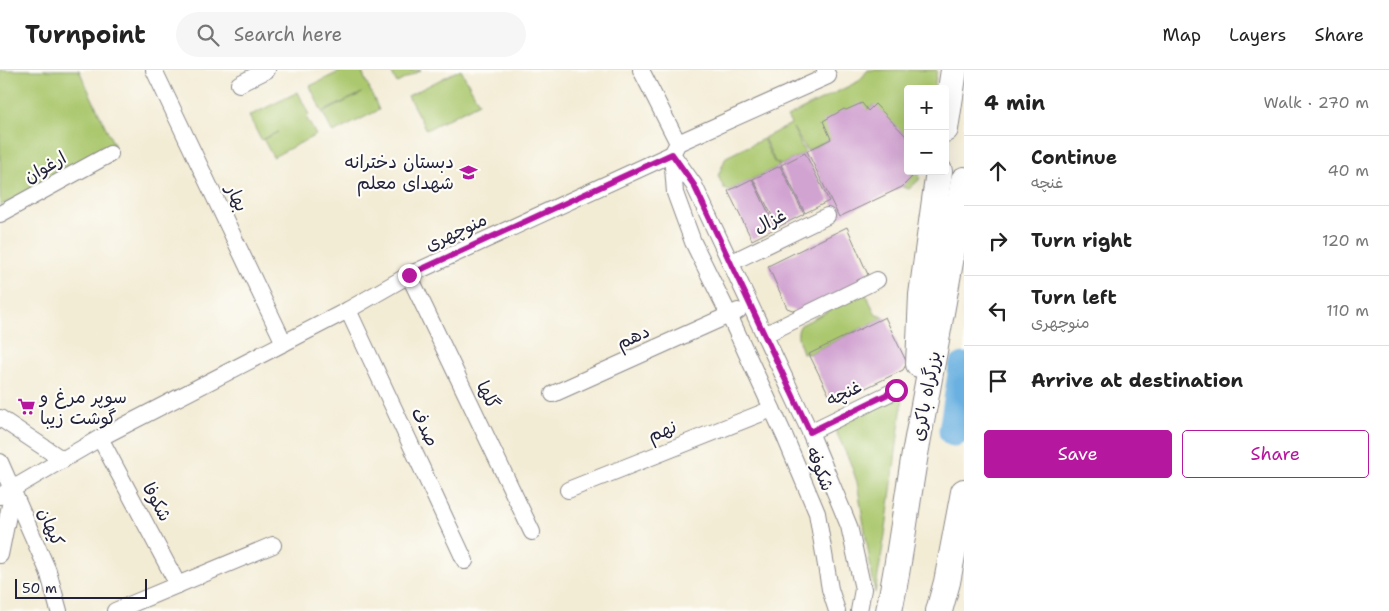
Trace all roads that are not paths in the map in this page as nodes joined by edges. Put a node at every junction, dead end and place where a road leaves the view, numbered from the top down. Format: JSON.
{"nodes":[{"id":1,"x":154,"y":70,"type":"edge"},
{"id":2,"x":267,"y":70,"type":"edge"},
{"id":3,"x":641,"y":70,"type":"edge"},
{"id":4,"x":954,"y":70,"type":"edge"},
{"id":5,"x":826,"y":73,"type":"edge"},
{"id":6,"x":239,"y":84,"type":"dead end"},
{"id":7,"x":949,"y":103,"type":"edge"},
{"id":8,"x":675,"y":149,"type":"junction"},
{"id":9,"x":110,"y":154,"type":"dead end"},
{"id":10,"x":938,"y":175,"type":"edge"},
{"id":11,"x":964,"y":180,"type":"edge"},
{"id":12,"x":0,"y":214,"type":"edge"},
{"id":13,"x":827,"y":216,"type":"dead end"},
{"id":14,"x":730,"y":263,"type":"junction"},
{"id":15,"x":409,"y":275,"type":"junction"},
{"id":16,"x":876,"y":280,"type":"dead end"},
{"id":17,"x":750,"y":304,"type":"junction"},
{"id":18,"x":348,"y":310,"type":"junction"},
{"id":19,"x":729,"y":315,"type":"junction"},
{"id":20,"x":764,"y":335,"type":"junction"},
{"id":21,"x":284,"y":343,"type":"junction"},
{"id":22,"x":896,"y":390,"type":"dead end"},
{"id":23,"x":553,"y":394,"type":"dead end"},
{"id":24,"x":772,"y":409,"type":"junction"},
{"id":25,"x":0,"y":418,"type":"edge"},
{"id":26,"x":810,"y":432,"type":"junction"},
{"id":27,"x":100,"y":438,"type":"junction"},
{"id":28,"x":915,"y":456,"type":"junction"},
{"id":29,"x":63,"y":460,"type":"junction"},
{"id":30,"x":0,"y":462,"type":"edge"},
{"id":31,"x":568,"y":490,"type":"dead end"},
{"id":32,"x":964,"y":492,"type":"edge"},
{"id":33,"x":6,"y":493,"type":"edge"},
{"id":34,"x":532,"y":532,"type":"dead end"},
{"id":35,"x":273,"y":545,"type":"dead end"},
{"id":36,"x":0,"y":555,"type":"edge"},
{"id":37,"x":466,"y":561,"type":"dead end"},
{"id":38,"x":178,"y":585,"type":"junction"},
{"id":39,"x":59,"y":611,"type":"edge"},
{"id":40,"x":115,"y":611,"type":"edge"},
{"id":41,"x":837,"y":611,"type":"edge"},
{"id":42,"x":859,"y":611,"type":"edge"},
{"id":43,"x":889,"y":611,"type":"edge"},
{"id":44,"x":939,"y":611,"type":"edge"}],
"edges":[{"from":1,"to":21,"type":"street","name":"بهار"},
{"from":2,"to":6,"type":"street"},
{"from":3,"to":8,"type":"street"},
{"from":4,"to":7,"type":"highway"},
{"from":5,"to":8,"type":"street","name":"منوچهری"},
{"from":8,"to":14,"type":"street"},
{"from":8,"to":15,"type":"street","name":"منوچهری"},
{"from":8,"to":19,"type":"street","name":"شکوفه"},
{"from":9,"to":12,"type":"street","name":"ارغوان"},
{"from":10,"to":28,"type":"highway"},
{"from":11,"to":28,"type":"highway","name":"بزرگراه باکری"},
{"from":13,"to":14,"type":"street","name":"غزال"},
{"from":14,"to":17,"type":"street"},
{"from":15,"to":18,"type":"street","name":"منوچهری"},
{"from":15,"to":34,"type":"street","name":"گلها"},
{"from":16,"to":20,"type":"street"},
{"from":17,"to":19,"type":"street","name":"دهم"},
{"from":17,"to":20,"type":"street"},
{"from":18,"to":21,"type":"street","name":"منوچهری"},
{"from":18,"to":37,"type":"street","name":"صدف"},
{"from":19,"to":23,"type":"street","name":"دهم"},
{"from":19,"to":24,"type":"street","name":"شکوفه"},
{"from":20,"to":26,"type":"street"},
{"from":21,"to":27,"type":"street","name":"منوچهری"},
{"from":22,"to":26,"type":"street","name":"غنچه"},
{"from":24,"to":31,"type":"street","name":"نهم"},
{"from":24,"to":41,"type":"street","name":"شکوفه"},
{"from":25,"to":29,"type":"street"},
{"from":26,"to":42,"type":"street"},
{"from":27,"to":29,"type":"street","name":"منوچهری"},
{"from":27,"to":38,"type":"street","name":"شکوفا"},
{"from":28,"to":43,"type":"highway","name":"بزرگراه باکری"},
{"from":29,"to":33,"type":"street","name":"منوچهری"},
{"from":30,"to":33,"type":"street","name":"کیهان"},
{"from":32,"to":44,"type":"highway"},
{"from":33,"to":36,"type":"street"},
{"from":33,"to":39,"type":"street","name":"کیهان"},
{"from":35,"to":38,"type":"street"},
{"from":38,"to":40,"type":"street"}]}
